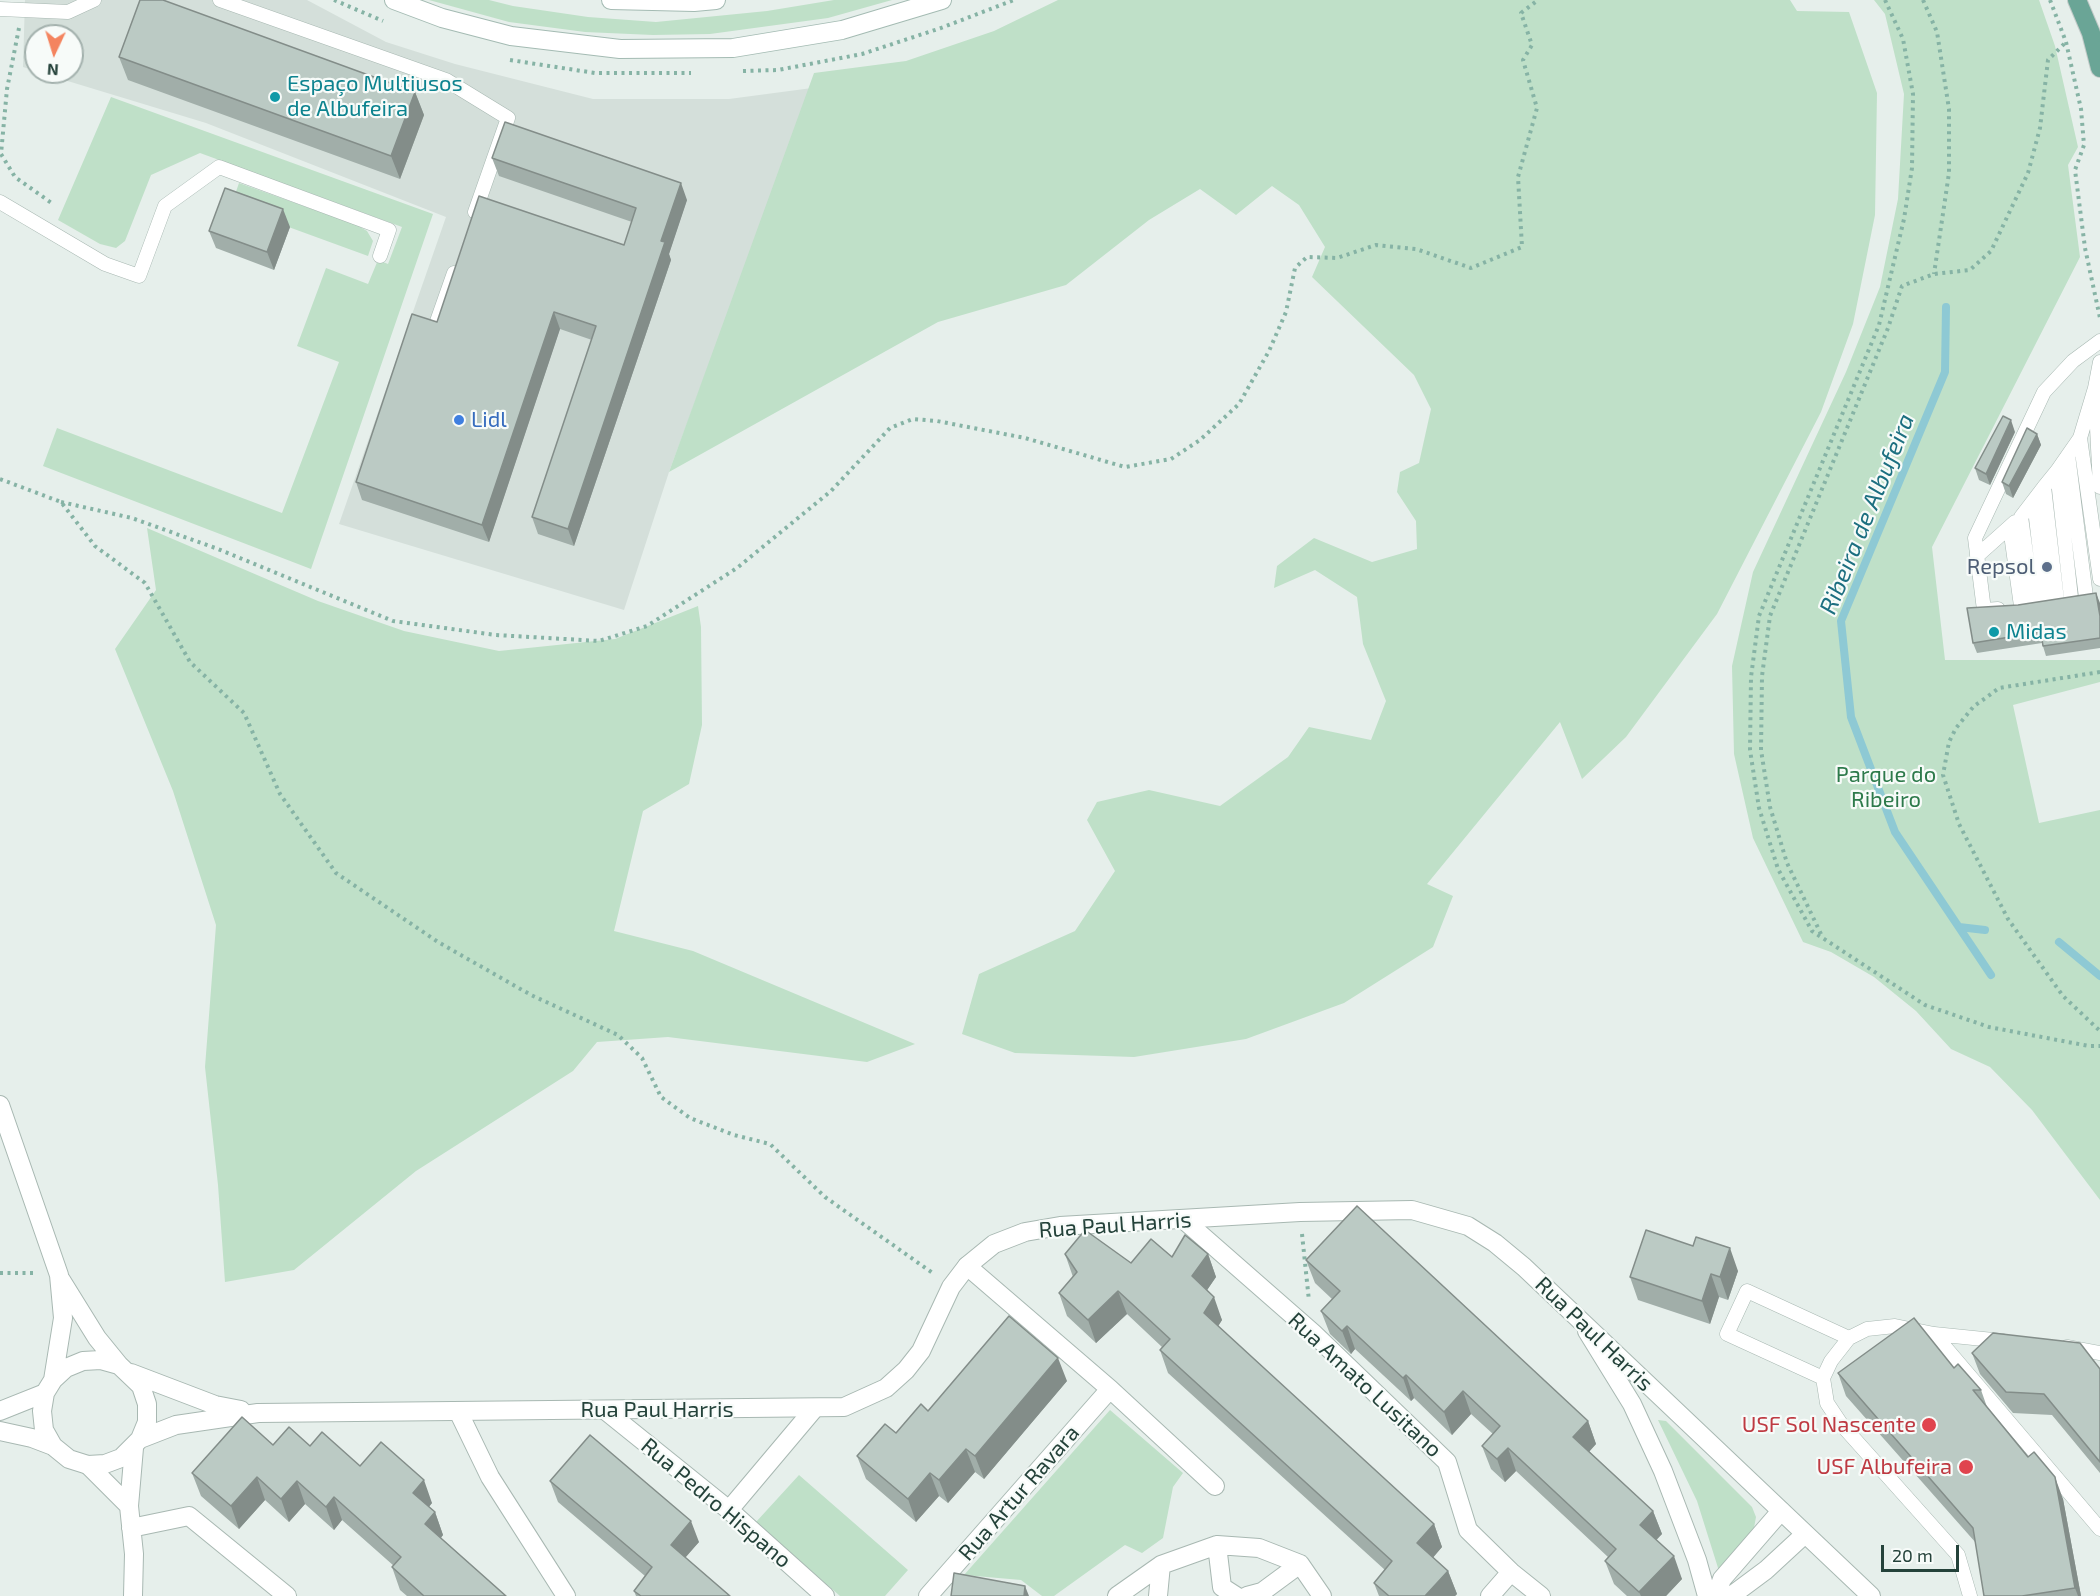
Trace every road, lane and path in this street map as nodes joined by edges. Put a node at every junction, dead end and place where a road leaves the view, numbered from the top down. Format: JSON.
{"nodes":[{"id":1,"x":93,"y":0,"type":"edge"},
{"id":2,"x":220,"y":0,"type":"edge"},
{"id":3,"x":394,"y":0,"type":"edge"},
{"id":4,"x":611,"y":0,"type":"edge"},
{"id":5,"x":716,"y":0,"type":"edge"},
{"id":6,"x":942,"y":0,"type":"edge"},
{"id":7,"x":1538,"y":0,"type":"edge"},
{"id":8,"x":1885,"y":0,"type":"edge"},
{"id":9,"x":1923,"y":0,"type":"edge"},
{"id":10,"x":2050,"y":0,"type":"edge"},
{"id":11,"x":2077,"y":0,"type":"edge"},
{"id":12,"x":0,"y":9,"type":"edge"},
{"id":13,"x":21,"y":10,"type":"junction"},
{"id":14,"x":2066,"y":42,"type":"junction"},
{"id":15,"x":2100,"y":68,"type":"edge"},
{"id":16,"x":0,"y":89,"type":"edge"},
{"id":17,"x":8,"y":89,"type":"junction"},
{"id":18,"x":0,"y":202,"type":"edge"},
{"id":19,"x":53,"y":204,"type":"dead end"},
{"id":20,"x":472,"y":221,"type":"edge"},
{"id":21,"x":380,"y":255,"type":"dead end"},
{"id":22,"x":457,"y":264,"type":"edge"},
{"id":23,"x":1934,"y":274,"type":"junction"},
{"id":24,"x":2100,"y":318,"type":"edge"},
{"id":25,"x":435,"y":327,"type":"edge"},
{"id":26,"x":2100,"y":341,"type":"edge"},
{"id":27,"x":2100,"y":362,"type":"edge"},
{"id":28,"x":2095,"y":388,"type":"junction"},
{"id":29,"x":2100,"y":408,"type":"edge"},
{"id":30,"x":2080,"y":438,"type":"junction"},
{"id":31,"x":2068,"y":455,"type":"junction"},
{"id":32,"x":2057,"y":471,"type":"junction"},
{"id":33,"x":0,"y":479,"type":"edge"},
{"id":34,"x":2100,"y":486,"type":"edge"},
{"id":35,"x":2044,"y":487,"type":"junction"},
{"id":36,"x":2034,"y":501,"type":"junction"},
{"id":37,"x":61,"y":502,"type":"junction"},
{"id":38,"x":2021,"y":517,"type":"junction"},
{"id":39,"x":2010,"y":527,"type":"junction"},
{"id":40,"x":1977,"y":556,"type":"junction"},
{"id":41,"x":2100,"y":579,"type":"edge"},
{"id":42,"x":2100,"y":594,"type":"edge"},
{"id":43,"x":2086,"y":597,"type":"junction"},
{"id":44,"x":2045,"y":602,"type":"junction"},
{"id":45,"x":2100,"y":672,"type":"edge"},
{"id":46,"x":1821,"y":935,"type":"junction"},
{"id":47,"x":2100,"y":1031,"type":"edge"},
{"id":48,"x":2100,"y":1046,"type":"edge"},
{"id":49,"x":0,"y":1105,"type":"edge"},
{"id":50,"x":1300,"y":1212,"type":"junction"},
{"id":51,"x":1184,"y":1220,"type":"junction"},
{"id":52,"x":967,"y":1266,"type":"junction"},
{"id":53,"x":0,"y":1273,"type":"edge"},
{"id":54,"x":36,"y":1273,"type":"dead end"},
{"id":55,"x":59,"y":1275,"type":"junction"},
{"id":56,"x":951,"y":1287,"type":"junction"},
{"id":57,"x":1583,"y":1325,"type":"junction"},
{"id":58,"x":1313,"y":1334,"type":"junction"},
{"id":59,"x":1934,"y":1334,"type":"junction"},
{"id":60,"x":1849,"y":1338,"type":"junction"},
{"id":61,"x":2013,"y":1342,"type":"edge"},
{"id":62,"x":2057,"y":1346,"type":"edge"},
{"id":63,"x":2100,"y":1353,"type":"edge"},
{"id":64,"x":124,"y":1369,"type":"junction"},
{"id":65,"x":1822,"y":1378,"type":"junction"},
{"id":66,"x":49,"y":1386,"type":"junction"},
{"id":67,"x":1110,"y":1389,"type":"junction"},
{"id":68,"x":814,"y":1409,"type":"junction"},
{"id":69,"x":0,"y":1411,"type":"edge"},
{"id":70,"x":458,"y":1411,"type":"junction"},
{"id":71,"x":606,"y":1411,"type":"junction"},
{"id":72,"x":258,"y":1413,"type":"junction"},
{"id":73,"x":0,"y":1431,"type":"edge"},
{"id":74,"x":137,"y":1443,"type":"junction"},
{"id":75,"x":54,"y":1446,"type":"junction"},
{"id":76,"x":88,"y":1465,"type":"junction"},
{"id":77,"x":1215,"y":1486,"type":"dead end"},
{"id":78,"x":129,"y":1506,"type":"junction"},
{"id":79,"x":729,"y":1510,"type":"junction"},
{"id":80,"x":1781,"y":1511,"type":"junction"},
{"id":81,"x":131,"y":1528,"type":"junction"},
{"id":82,"x":2100,"y":1529,"type":"edge"},
{"id":83,"x":1805,"y":1534,"type":"junction"},
{"id":84,"x":1218,"y":1545,"type":"junction"},
{"id":85,"x":1300,"y":1564,"type":"junction"},
{"id":86,"x":1161,"y":1565,"type":"junction"},
{"id":87,"x":1511,"y":1572,"type":"junction"},
{"id":88,"x":133,"y":1596,"type":"edge"},
{"id":89,"x":287,"y":1596,"type":"edge"},
{"id":90,"x":566,"y":1596,"type":"edge"},
{"id":91,"x":825,"y":1596,"type":"edge"},
{"id":92,"x":927,"y":1596,"type":"edge"},
{"id":93,"x":1117,"y":1596,"type":"edge"},
{"id":94,"x":1158,"y":1596,"type":"edge"},
{"id":95,"x":1236,"y":1596,"type":"edge"},
{"id":96,"x":1247,"y":1596,"type":"edge"},
{"id":97,"x":1322,"y":1596,"type":"edge"},
{"id":98,"x":1490,"y":1596,"type":"edge"},
{"id":99,"x":1541,"y":1596,"type":"edge"},
{"id":100,"x":1707,"y":1596,"type":"edge"},
{"id":101,"x":1716,"y":1596,"type":"edge"},
{"id":102,"x":1731,"y":1596,"type":"edge"},
{"id":103,"x":1871,"y":1596,"type":"edge"},
{"id":104,"x":1970,"y":1596,"type":"edge"}],
"edges":[{"from":1,"to":13,"type":"lane"},
{"from":2,"to":20,"type":"lane"},
{"from":3,"to":6,"type":"street"},
{"from":4,"to":5,"type":"street"},
{"from":7,"to":37,"type":"path"},
{"from":8,"to":46,"type":"path"},
{"from":9,"to":23,"type":"path"},
{"from":10,"to":14,"type":"path"},
{"from":11,"to":15,"type":"main road"},
{"from":12,"to":13,"type":"lane"},
{"from":13,"to":17,"type":"path"},
{"from":14,"to":23,"type":"path"},
{"from":14,"to":24,"type":"path"},
{"from":16,"to":17,"type":"path"},
{"from":17,"to":19,"type":"path"},
{"from":18,"to":21,"type":"lane"},
{"from":22,"to":25,"type":"lane"},
{"from":23,"to":46,"type":"path"},
{"from":26,"to":40,"type":"lane"},
{"from":27,"to":28,"type":"lane"},
{"from":28,"to":29,"type":"lane"},
{"from":28,"to":30,"type":"lane"},
{"from":28,"to":34,"type":"lane"},
{"from":30,"to":31,"type":"lane"},
{"from":30,"to":41,"type":"lane"},
{"from":31,"to":32,"type":"lane"},
{"from":31,"to":43,"type":"lane"},
{"from":32,"to":35,"type":"lane"},
{"from":32,"to":44,"type":"lane"},
{"from":33,"to":37,"type":"path"},
{"from":35,"to":36,"type":"lane"},
{"from":35,"to":44,"type":"lane"},
{"from":36,"to":38,"type":"lane"},
{"from":36,"to":44,"type":"lane"},
{"from":37,"to":56,"type":"path"},
{"from":38,"to":39,"type":"lane"},
{"from":38,"to":44,"type":"lane"},
{"from":39,"to":40,"type":"lane"},
{"from":39,"to":44,"type":"lane"},
{"from":40,"to":44,"type":"lane"},
{"from":42,"to":43,"type":"lane"},
{"from":43,"to":44,"type":"lane"},
{"from":45,"to":47,"type":"path"},
{"from":46,"to":48,"type":"path"},
{"from":49,"to":55,"type":"street"},
{"from":50,"to":51,"type":"street","name":"Rua Paul Harris"},
{"from":50,"to":57,"type":"street","name":"Rua Paul Harris"},
{"from":50,"to":58,"type":"path"},
{"from":51,"to":52,"type":"street","name":"Rua Paul Harris"},
{"from":51,"to":58,"type":"street","name":"Rua Amato Lusitano"},
{"from":52,"to":56,"type":"street","name":"Rua Paul Harris"},
{"from":52,"to":67,"type":"street"},
{"from":53,"to":54,"type":"path"},
{"from":55,"to":64,"type":"street"},
{"from":55,"to":66,"type":"street"},
{"from":56,"to":68,"type":"street","name":"Rua Paul Harris"},
{"from":57,"to":80,"type":"street","name":"Rua Paul Harris"},
{"from":57,"to":100,"type":"street"},
{"from":58,"to":87,"type":"street","name":"Rua Amato Lusitano"},
{"from":59,"to":60,"type":"lane"},
{"from":59,"to":61,"type":"lane"},
{"from":59,"to":82,"type":"lane"},
{"from":60,"to":65,"type":"lane"},
{"from":60,"to":65,"type":"lane"},
{"from":62,"to":63,"type":"lane"},
{"from":64,"to":66,"type":"street"},
{"from":64,"to":72,"type":"street","name":"Rua Paul Harris"},
{"from":64,"to":74,"type":"street"},
{"from":65,"to":104,"type":"lane"},
{"from":66,"to":69,"type":"street"},
{"from":66,"to":75,"type":"street"},
{"from":67,"to":77,"type":"street"},
{"from":67,"to":92,"type":"street","name":"Rua Artur Ravara"},
{"from":68,"to":71,"type":"street","name":"Rua Paul Harris"},
{"from":68,"to":79,"type":"street"},
{"from":70,"to":71,"type":"street","name":"Rua Paul Harris"},
{"from":70,"to":72,"type":"street","name":"Rua Paul Harris"},
{"from":70,"to":90,"type":"street"},
{"from":71,"to":79,"type":"street","name":"Rua Pedro Hispano"},
{"from":72,"to":74,"type":"street","name":"Rua Paul Harris"},
{"from":73,"to":75,"type":"street"},
{"from":74,"to":76,"type":"street"},
{"from":74,"to":78,"type":"street"},
{"from":75,"to":76,"type":"street"},
{"from":76,"to":78,"type":"street"},
{"from":78,"to":81,"type":"street"},
{"from":79,"to":91,"type":"street","name":"Rua Pedro Hispano"},
{"from":80,"to":83,"type":"street","name":"Rua Paul Harris"},
{"from":80,"to":101,"type":"street"},
{"from":81,"to":88,"type":"street"},
{"from":81,"to":89,"type":"street"},
{"from":83,"to":102,"type":"street"},
{"from":83,"to":103,"type":"street","name":"Rua Paul Harris"},
{"from":84,"to":85,"type":"street"},
{"from":84,"to":86,"type":"street"},
{"from":84,"to":95,"type":"street"},
{"from":85,"to":96,"type":"street"},
{"from":85,"to":97,"type":"street"},
{"from":86,"to":93,"type":"street"},
{"from":86,"to":94,"type":"street"},
{"from":87,"to":98,"type":"street"},
{"from":87,"to":99,"type":"street","name":"Rua Amato Lusitano"}]}
